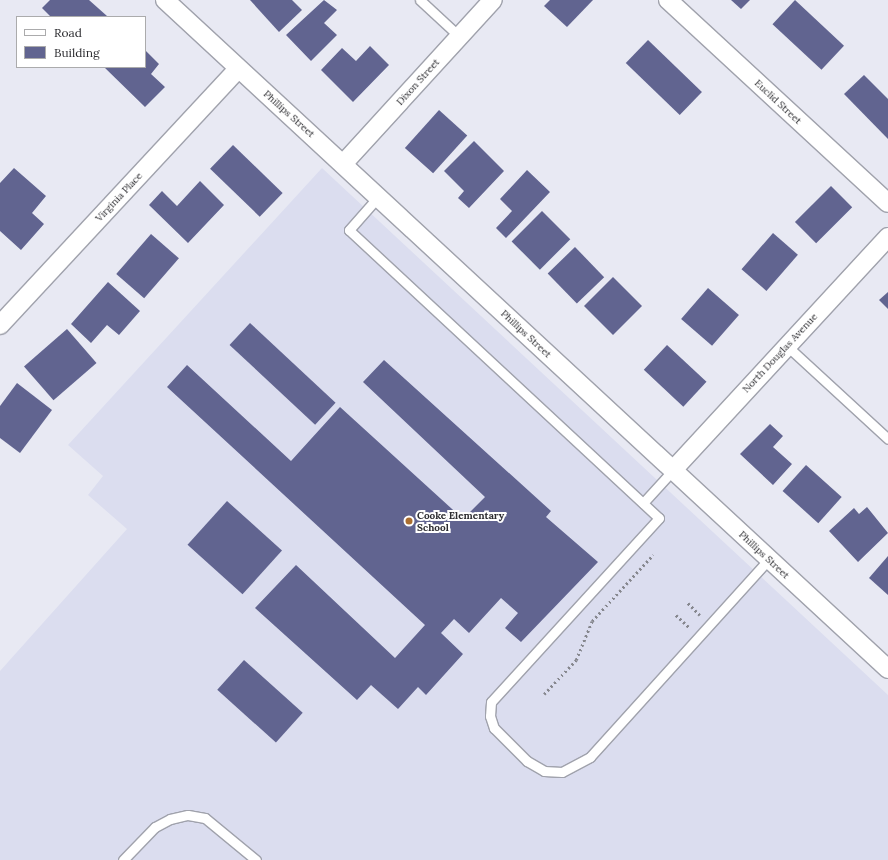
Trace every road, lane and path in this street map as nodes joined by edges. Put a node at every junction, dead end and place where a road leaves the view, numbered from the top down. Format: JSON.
{"nodes":[{"id":1,"x":165,"y":0,"type":"edge"},
{"id":2,"x":420,"y":0,"type":"edge"},
{"id":3,"x":493,"y":0,"type":"edge"},
{"id":4,"x":668,"y":0,"type":"edge"},
{"id":5,"x":460,"y":37,"type":"junction"},
{"id":6,"x":238,"y":69,"type":"junction"},
{"id":7,"x":343,"y":164,"type":"junction"},
{"id":8,"x":378,"y":197,"type":"junction"},
{"id":9,"x":888,"y":203,"type":"edge"},
{"id":10,"x":888,"y":237,"type":"edge"},
{"id":11,"x":6,"y":306,"type":"edge"},
{"id":12,"x":0,"y":325,"type":"edge"},
{"id":13,"x":787,"y":346,"type":"junction"},
{"id":14,"x":888,"y":439,"type":"edge"},
{"id":15,"x":673,"y":470,"type":"junction"},
{"id":16,"x":643,"y":503,"type":"junction"},
{"id":17,"x":653,"y":555,"type":"dead end"},
{"id":18,"x":769,"y":559,"type":"junction"},
{"id":19,"x":888,"y":669,"type":"edge"},
{"id":20,"x":544,"y":694,"type":"dead end"},
{"id":21,"x":123,"y":860,"type":"edge"},
{"id":22,"x":256,"y":860,"type":"edge"}],
"edges":[{"from":1,"to":6,"type":"street","name":"Phillips Street"},
{"from":2,"to":5,"type":"lane"},
{"from":3,"to":5,"type":"street","name":"Dixon Street"},
{"from":4,"to":9,"type":"street","name":"Euclid Street"},
{"from":5,"to":7,"type":"street","name":"Dixon Street"},
{"from":6,"to":7,"type":"street","name":"Phillips Street"},
{"from":6,"to":11,"type":"street","name":"Virginia Place"},
{"from":7,"to":8,"type":"street","name":"Phillips Street"},
{"from":8,"to":15,"type":"street","name":"Phillips Street"},
{"from":8,"to":16,"type":"lane"},
{"from":10,"to":13,"type":"street","name":"North Douglas Avenue"},
{"from":11,"to":12,"type":"street","name":"Virginia Place"},
{"from":13,"to":14,"type":"lane"},
{"from":13,"to":15,"type":"street","name":"North Douglas Avenue"},
{"from":15,"to":16,"type":"lane"},
{"from":15,"to":18,"type":"street","name":"Phillips Street"},
{"from":16,"to":18,"type":"lane"},
{"from":17,"to":20,"type":"path"},
{"from":18,"to":19,"type":"street","name":"Phillips Street"},
{"from":21,"to":22,"type":"lane"}]}
